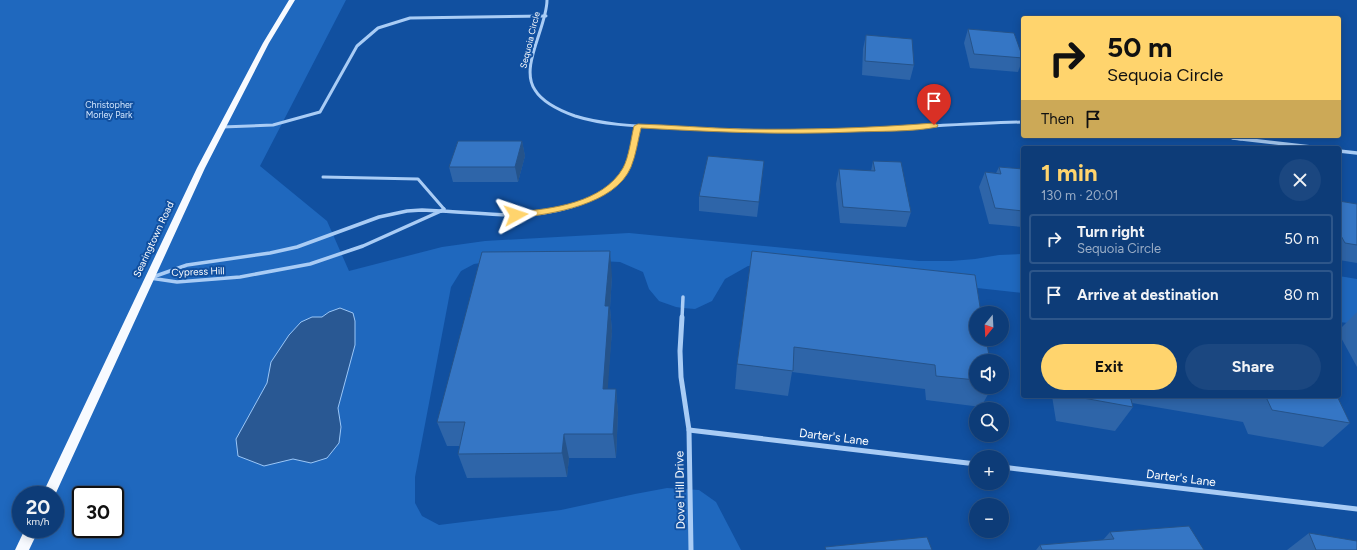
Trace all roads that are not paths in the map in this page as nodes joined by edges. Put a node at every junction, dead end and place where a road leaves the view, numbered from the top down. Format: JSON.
{"nodes":[{"id":1,"x":292,"y":0,"type":"edge"},
{"id":2,"x":547,"y":0,"type":"edge"},
{"id":3,"x":546,"y":16,"type":"junction"},
{"id":4,"x":1021,"y":122,"type":"edge"},
{"id":5,"x":638,"y":126,"type":"junction"},
{"id":6,"x":222,"y":128,"type":"junction"},
{"id":7,"x":1237,"y":138,"type":"edge"},
{"id":8,"x":1303,"y":146,"type":"edge"},
{"id":9,"x":1341,"y":151,"type":"edge"},
{"id":10,"x":1357,"y":154,"type":"edge"},
{"id":11,"x":323,"y":177,"type":"dead end"},
{"id":12,"x":444,"y":209,"type":"junction"},
{"id":13,"x":150,"y":278,"type":"junction"},
{"id":14,"x":683,"y":298,"type":"dead end"},
{"id":15,"x":689,"y":430,"type":"junction"},
{"id":16,"x":969,"y":463,"type":"edge"},
{"id":17,"x":1009,"y":468,"type":"edge"},
{"id":18,"x":52,"y":486,"type":"edge"},
{"id":19,"x":1357,"y":509,"type":"edge"},
{"id":20,"x":28,"y":538,"type":"edge"},
{"id":21,"x":22,"y":550,"type":"edge"},
{"id":22,"x":691,"y":550,"type":"edge"}],
"edges":[{"from":1,"to":6,"type":"main road","name":"Searingtown Road"},
{"from":2,"to":3,"type":"street","name":"Sequoia Circle"},
{"from":3,"to":5,"type":"street","name":"Sequoia Circle"},
{"from":3,"to":6,"type":"street"},
{"from":4,"to":5,"type":"street","name":"Sequoia Circle"},
{"from":5,"to":12,"type":"street","name":"Cypress Hill"},
{"from":6,"to":13,"type":"main road","name":"Searingtown Road"},
{"from":7,"to":8,"type":"street"},
{"from":9,"to":10,"type":"street"},
{"from":11,"to":12,"type":"lane"},
{"from":12,"to":13,"type":"street","name":"Cypress Hill"},
{"from":12,"to":13,"type":"street","name":"Cypress Hill"},
{"from":13,"to":18,"type":"main road","name":"Searingtown Road"},
{"from":14,"to":15,"type":"street","name":"Dove Hill Drive"},
{"from":15,"to":16,"type":"street","name":"Darter's Lane"},
{"from":15,"to":22,"type":"street","name":"Dove Hill Drive"},
{"from":17,"to":19,"type":"street","name":"Darter's Lane"},
{"from":20,"to":21,"type":"main road"}]}
